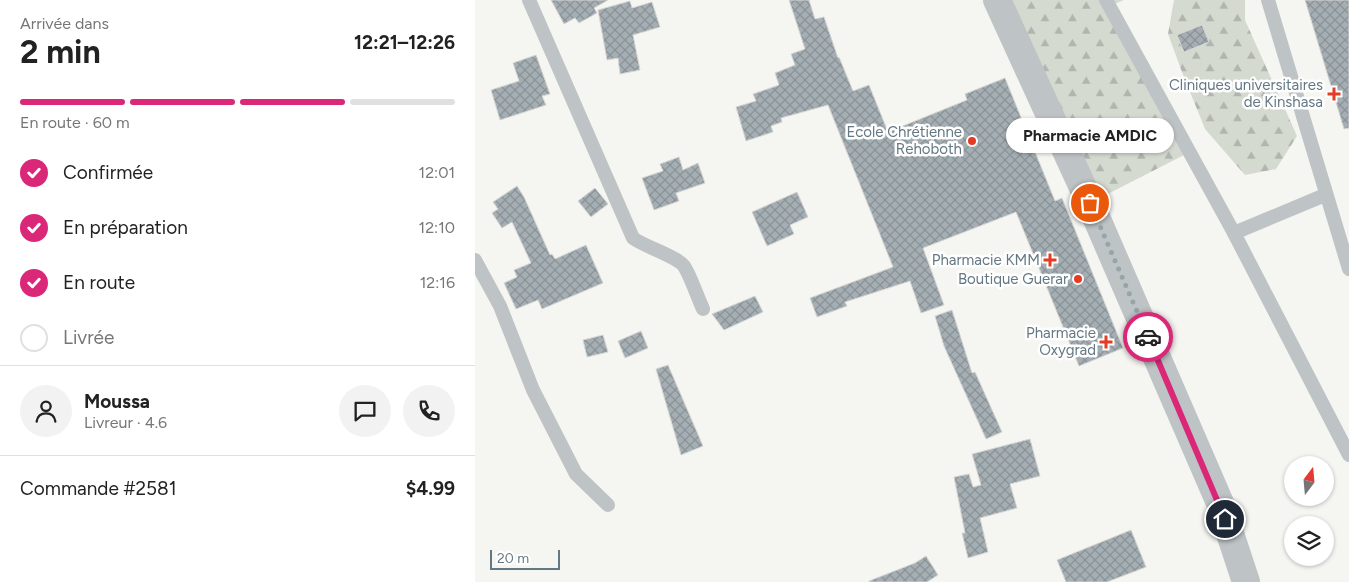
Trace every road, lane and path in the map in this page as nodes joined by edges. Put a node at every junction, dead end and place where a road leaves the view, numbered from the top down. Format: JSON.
{"nodes":[{"id":1,"x":529,"y":0,"type":"edge"},
{"id":2,"x":997,"y":0,"type":"edge"},
{"id":3,"x":1106,"y":0,"type":"edge"},
{"id":4,"x":1267,"y":0,"type":"edge"},
{"id":5,"x":1325,"y":195,"type":"junction"},
{"id":6,"x":1234,"y":232,"type":"junction"},
{"id":7,"x":475,"y":260,"type":"edge"},
{"id":8,"x":1349,"y":269,"type":"edge"},
{"id":9,"x":703,"y":309,"type":"dead end"},
{"id":10,"x":1349,"y":455,"type":"edge"},
{"id":11,"x":608,"y":505,"type":"dead end"},
{"id":12,"x":1247,"y":582,"type":"edge"}],
"edges":[{"from":1,"to":9,"type":"lane"},
{"from":2,"to":12,"type":"street"},
{"from":3,"to":6,"type":"lane"},
{"from":4,"to":5,"type":"lane"},
{"from":5,"to":6,"type":"lane"},
{"from":5,"to":8,"type":"lane"},
{"from":6,"to":10,"type":"lane"},
{"from":7,"to":11,"type":"lane"}]}
